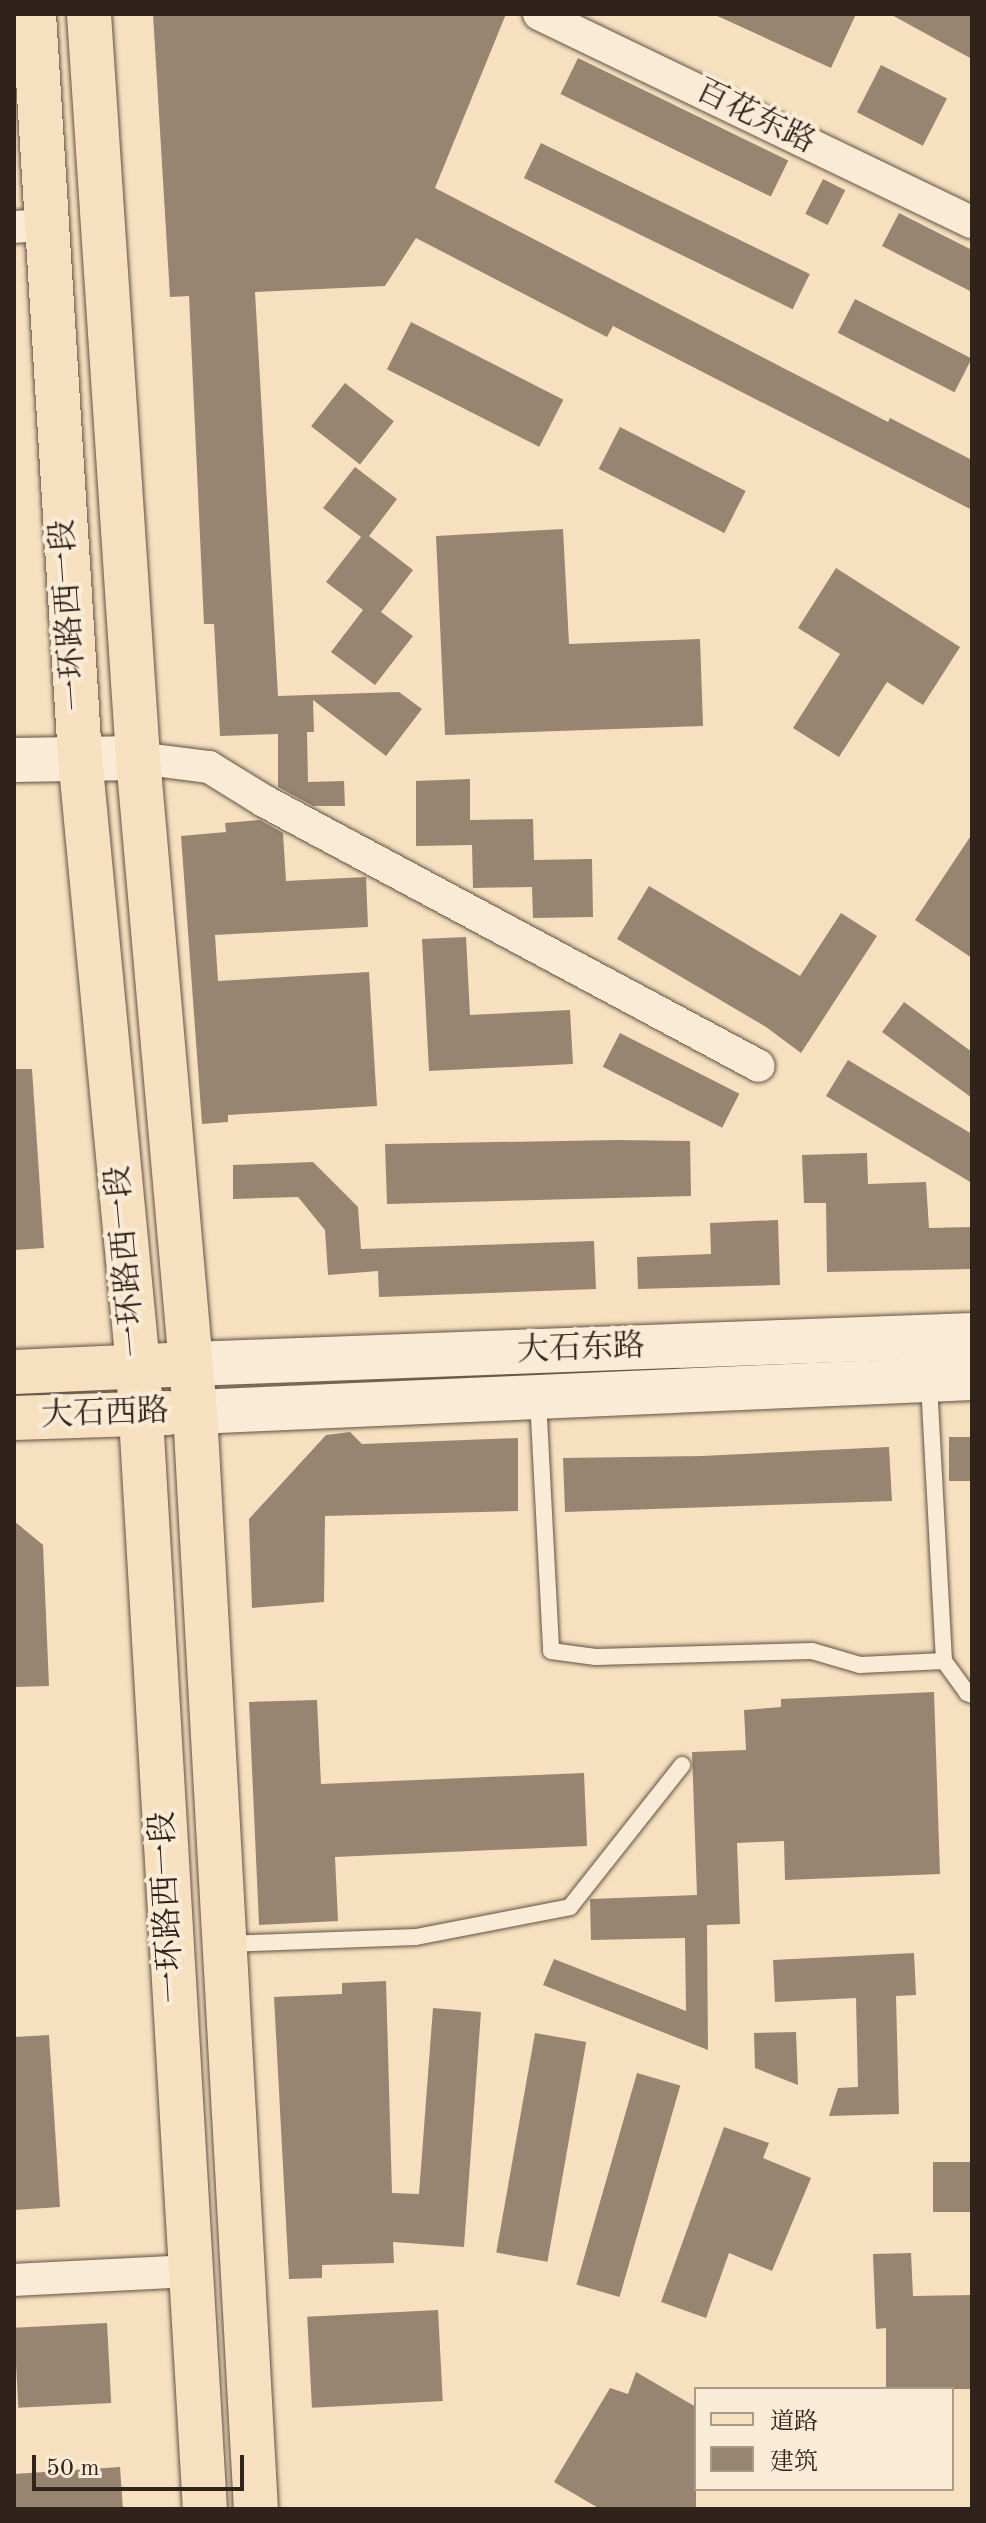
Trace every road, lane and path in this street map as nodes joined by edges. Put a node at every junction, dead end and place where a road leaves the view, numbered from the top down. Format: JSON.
{"nodes":[{"id":1,"x":34,"y":14,"type":"edge"},
{"id":2,"x":89,"y":14,"type":"edge"},
{"id":3,"x":539,"y":14,"type":"edge"},
{"id":4,"x":972,"y":222,"type":"edge"},
{"id":5,"x":30,"y":226,"type":"edge"},
{"id":6,"x":80,"y":757,"type":"junction"},
{"id":7,"x":138,"y":758,"type":"junction"},
{"id":8,"x":14,"y":760,"type":"edge"},
{"id":9,"x":759,"y":1066,"type":"dead end"},
{"id":10,"x":972,"y":1335,"type":"edge"},
{"id":11,"x":191,"y":1364,"type":"junction"},
{"id":12,"x":138,"y":1366,"type":"junction"},
{"id":13,"x":14,"y":1372,"type":"edge"},
{"id":14,"x":972,"y":1378,"type":"edge"},
{"id":15,"x":929,"y":1379,"type":"junction"},
{"id":16,"x":538,"y":1398,"type":"junction"},
{"id":17,"x":195,"y":1412,"type":"junction"},
{"id":18,"x":140,"y":1415,"type":"junction"},
{"id":19,"x":14,"y":1418,"type":"edge"},
{"id":20,"x":944,"y":1661,"type":"junction"},
{"id":21,"x":972,"y":1695,"type":"edge"},
{"id":22,"x":682,"y":1765,"type":"dead end"},
{"id":23,"x":225,"y":1944,"type":"junction"},
{"id":24,"x":190,"y":2271,"type":"junction"},
{"id":25,"x":14,"y":2280,"type":"edge"},
{"id":26,"x":205,"y":2509,"type":"edge"},
{"id":27,"x":256,"y":2509,"type":"edge"}],
"edges":[{"from":1,"to":5,"type":"main road","name":"一环路西一段"},
{"from":2,"to":7,"type":"main road","name":"一环路西一段"},
{"from":3,"to":4,"type":"street","name":"百花东路"},
{"from":5,"to":6,"type":"main road","name":"一环路西一段"},
{"from":6,"to":7,"type":"main road"},
{"from":6,"to":8,"type":"main road"},
{"from":6,"to":12,"type":"main road","name":"一环路西一段"},
{"from":7,"to":9,"type":"street"},
{"from":7,"to":11,"type":"main road","name":"一环路西一段"},
{"from":10,"to":11,"type":"main road","name":"大石东路"},
{"from":11,"to":12,"type":"main road","name":"大石西路"},
{"from":11,"to":17,"type":"main road","name":"一环路西一段"},
{"from":12,"to":13,"type":"main road","name":"大石西路"},
{"from":12,"to":18,"type":"main road","name":"一环路西一段"},
{"from":14,"to":15,"type":"main road","name":"大石东路"},
{"from":15,"to":16,"type":"main road","name":"大石东路"},
{"from":15,"to":20,"type":"lane"},
{"from":16,"to":17,"type":"main road","name":"大石东路"},
{"from":16,"to":20,"type":"lane"},
{"from":17,"to":18,"type":"main road","name":"大石西路"},
{"from":17,"to":23,"type":"main road","name":"一环路西一段"},
{"from":18,"to":19,"type":"main road","name":"大石西路"},
{"from":18,"to":24,"type":"main road","name":"一环路西一段"},
{"from":20,"to":21,"type":"lane"},
{"from":22,"to":23,"type":"lane"},
{"from":23,"to":27,"type":"main road","name":"一环路西一段"},
{"from":24,"to":25,"type":"street"},
{"from":24,"to":26,"type":"main road","name":"一环路西一段"}]}
